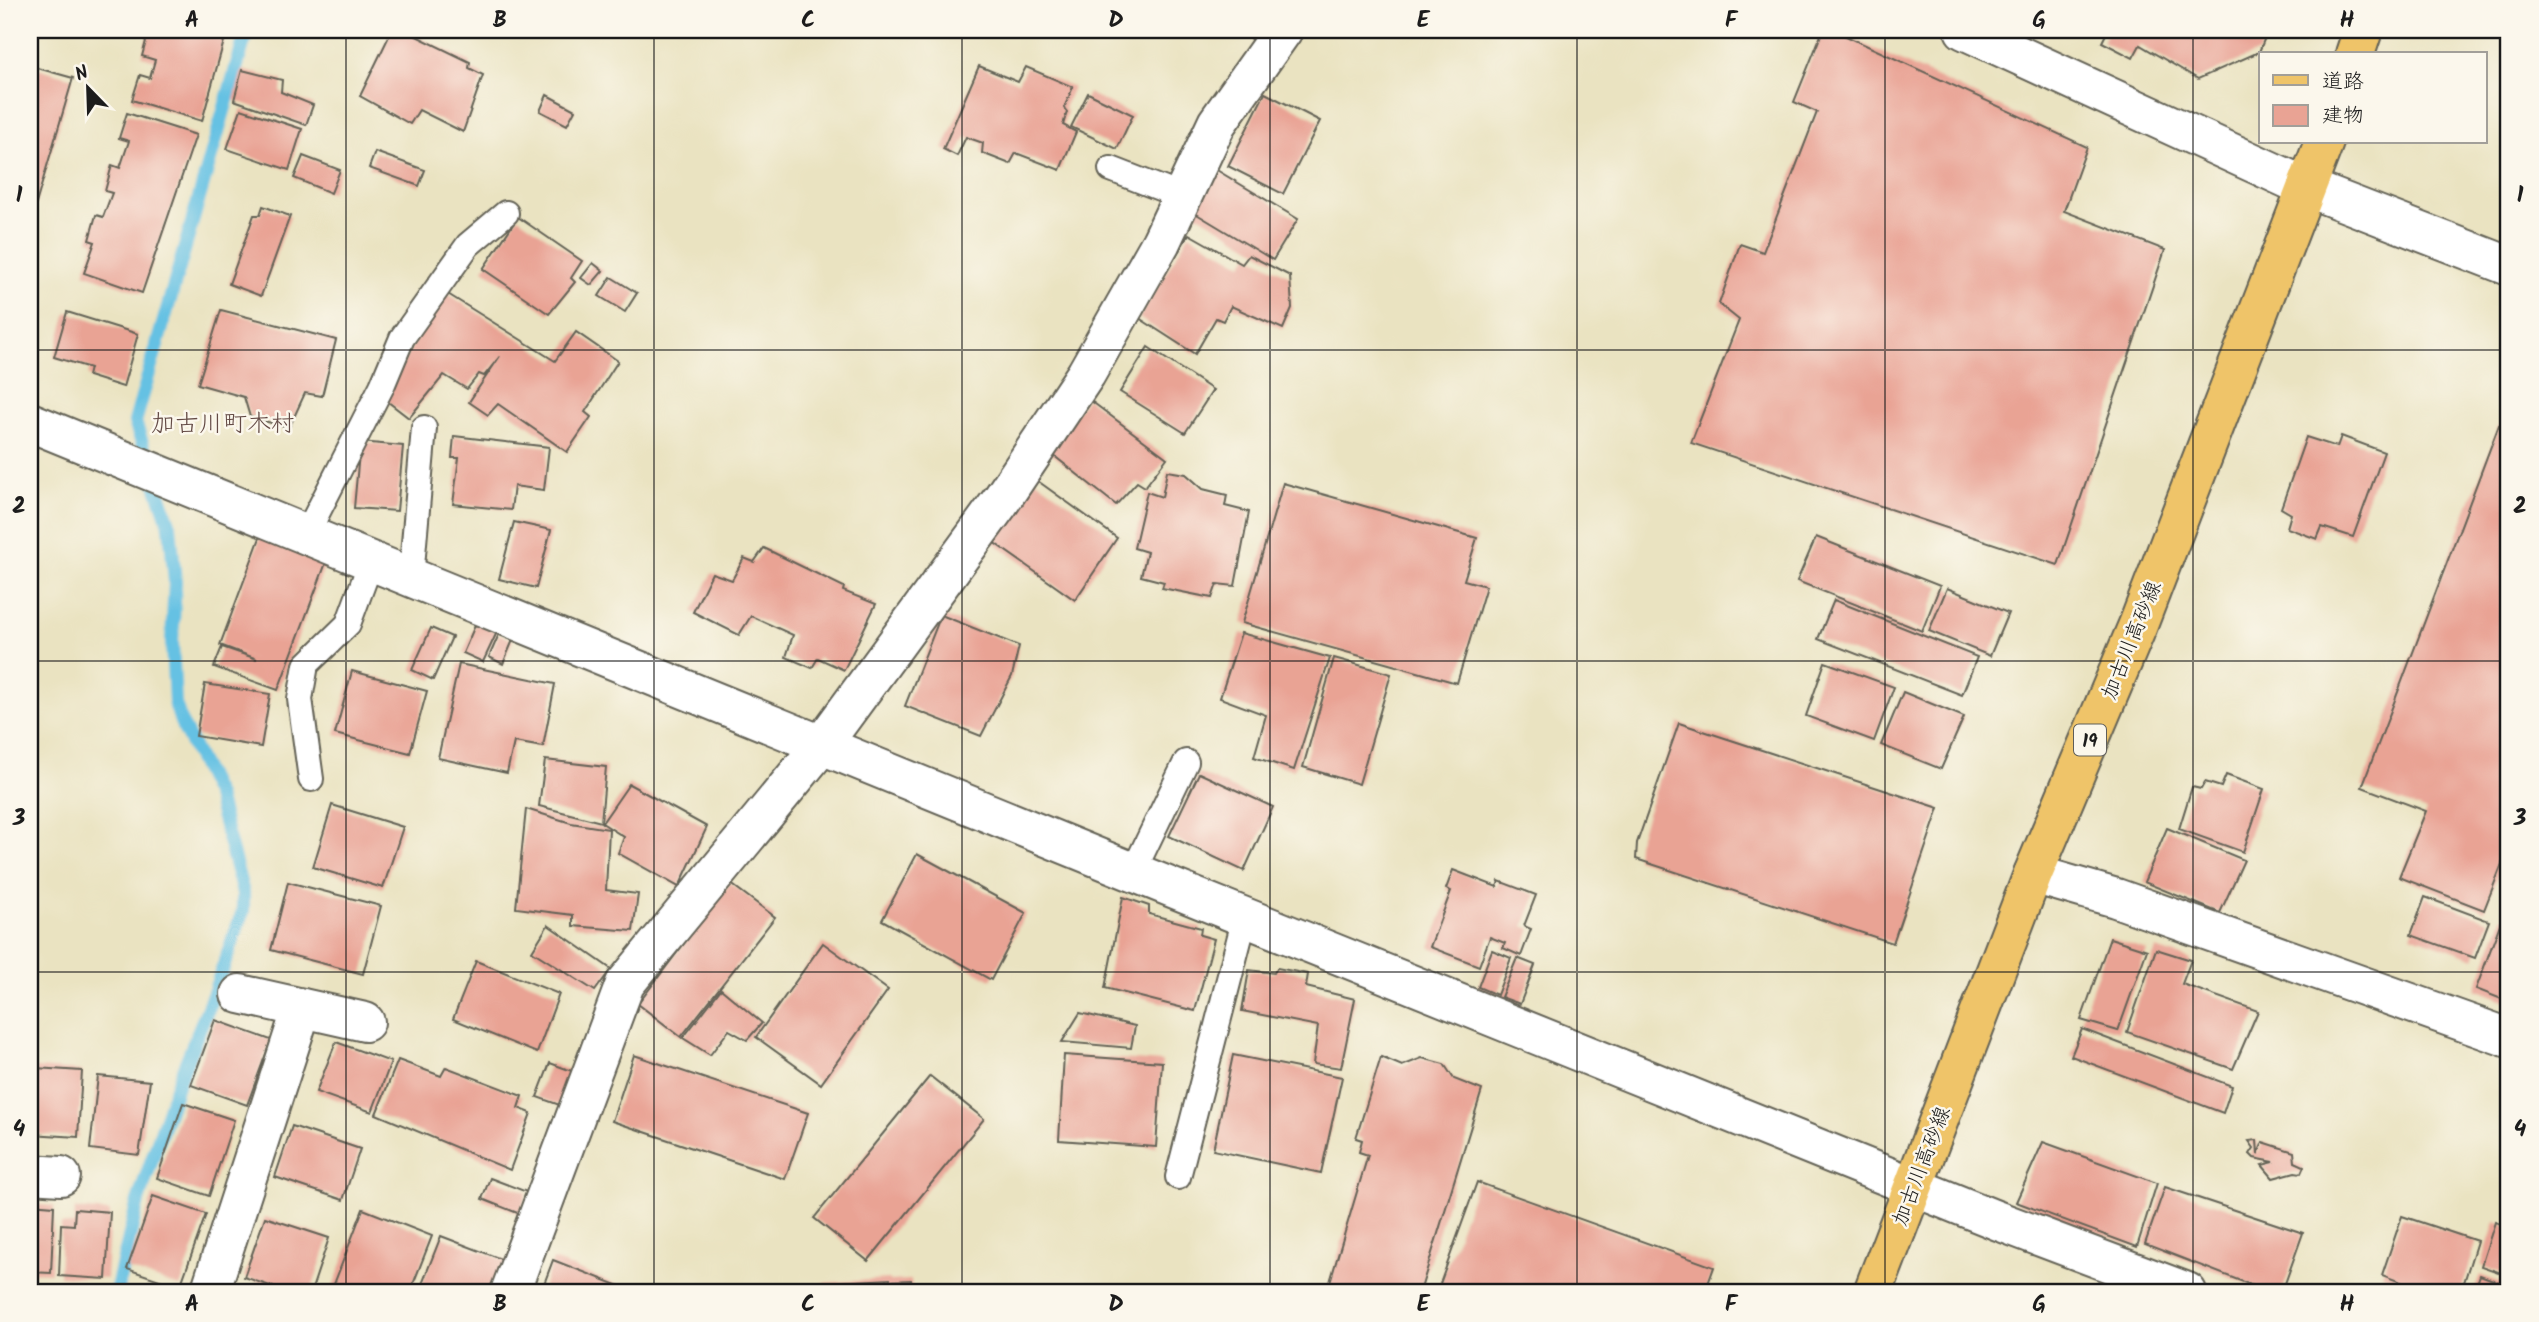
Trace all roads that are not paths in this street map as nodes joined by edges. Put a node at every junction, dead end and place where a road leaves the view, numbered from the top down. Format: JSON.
{"nodes":[{"id":1,"x":1283,"y":30,"type":"edge"},
{"id":2,"x":1964,"y":30,"type":"edge"},
{"id":3,"x":2363,"y":30,"type":"edge"},
{"id":4,"x":2356,"y":52,"type":"edge"},
{"id":5,"x":2323,"y":144,"type":"edge"},
{"id":6,"x":1111,"y":169,"type":"dead end"},
{"id":7,"x":2308,"y":188,"type":"junction"},
{"id":8,"x":1183,"y":197,"type":"junction"},
{"id":9,"x":506,"y":213,"type":"dead end"},
{"id":10,"x":2509,"y":266,"type":"edge"},
{"id":11,"x":30,"y":422,"type":"edge"},
{"id":12,"x":424,"y":428,"type":"dead end"},
{"id":13,"x":306,"y":535,"type":"junction"},
{"id":14,"x":372,"y":562,"type":"junction"},
{"id":15,"x":411,"y":578,"type":"junction"},
{"id":16,"x":821,"y":746,"type":"junction"},
{"id":17,"x":1186,"y":762,"type":"dead end"},
{"id":18,"x":312,"y":779,"type":"dead end"},
{"id":19,"x":1133,"y":872,"type":"junction"},
{"id":20,"x":2033,"y":874,"type":"junction"},
{"id":21,"x":1245,"y":917,"type":"junction"},
{"id":22,"x":240,"y":994,"type":"dead end"},
{"id":23,"x":302,"y":1008,"type":"junction"},
{"id":24,"x":365,"y":1023,"type":"dead end"},
{"id":25,"x":2509,"y":1038,"type":"edge"},
{"id":26,"x":1178,"y":1177,"type":"dead end"},
{"id":27,"x":1913,"y":1186,"type":"junction"},
{"id":28,"x":210,"y":1292,"type":"edge"},
{"id":29,"x":510,"y":1292,"type":"edge"},
{"id":30,"x":1873,"y":1292,"type":"edge"},
{"id":31,"x":2187,"y":1292,"type":"edge"}],
"edges":[{"from":1,"to":8,"type":"street"},
{"from":2,"to":7,"type":"street"},
{"from":3,"to":4,"type":"main road"},
{"from":5,"to":7,"type":"main road","name":"加古川高砂線","number":"19"},
{"from":6,"to":8,"type":"lane"},
{"from":7,"to":10,"type":"street"},
{"from":7,"to":20,"type":"main road","name":"加古川高砂線","number":"19"},
{"from":8,"to":16,"type":"street"},
{"from":9,"to":13,"type":"lane"},
{"from":11,"to":13,"type":"street"},
{"from":12,"to":15,"type":"lane"},
{"from":13,"to":14,"type":"street"},
{"from":14,"to":15,"type":"street"},
{"from":14,"to":18,"type":"lane"},
{"from":15,"to":16,"type":"street"},
{"from":16,"to":19,"type":"street"},
{"from":16,"to":29,"type":"street"},
{"from":17,"to":19,"type":"lane"},
{"from":19,"to":21,"type":"street"},
{"from":20,"to":25,"type":"street"},
{"from":20,"to":27,"type":"main road","name":"加古川高砂線","number":"19"},
{"from":21,"to":26,"type":"lane"},
{"from":21,"to":27,"type":"street"},
{"from":22,"to":23,"type":"street"},
{"from":23,"to":24,"type":"street"},
{"from":23,"to":28,"type":"street"},
{"from":27,"to":30,"type":"main road","name":"加古川高砂線","number":"19"},
{"from":27,"to":31,"type":"street"}]}
